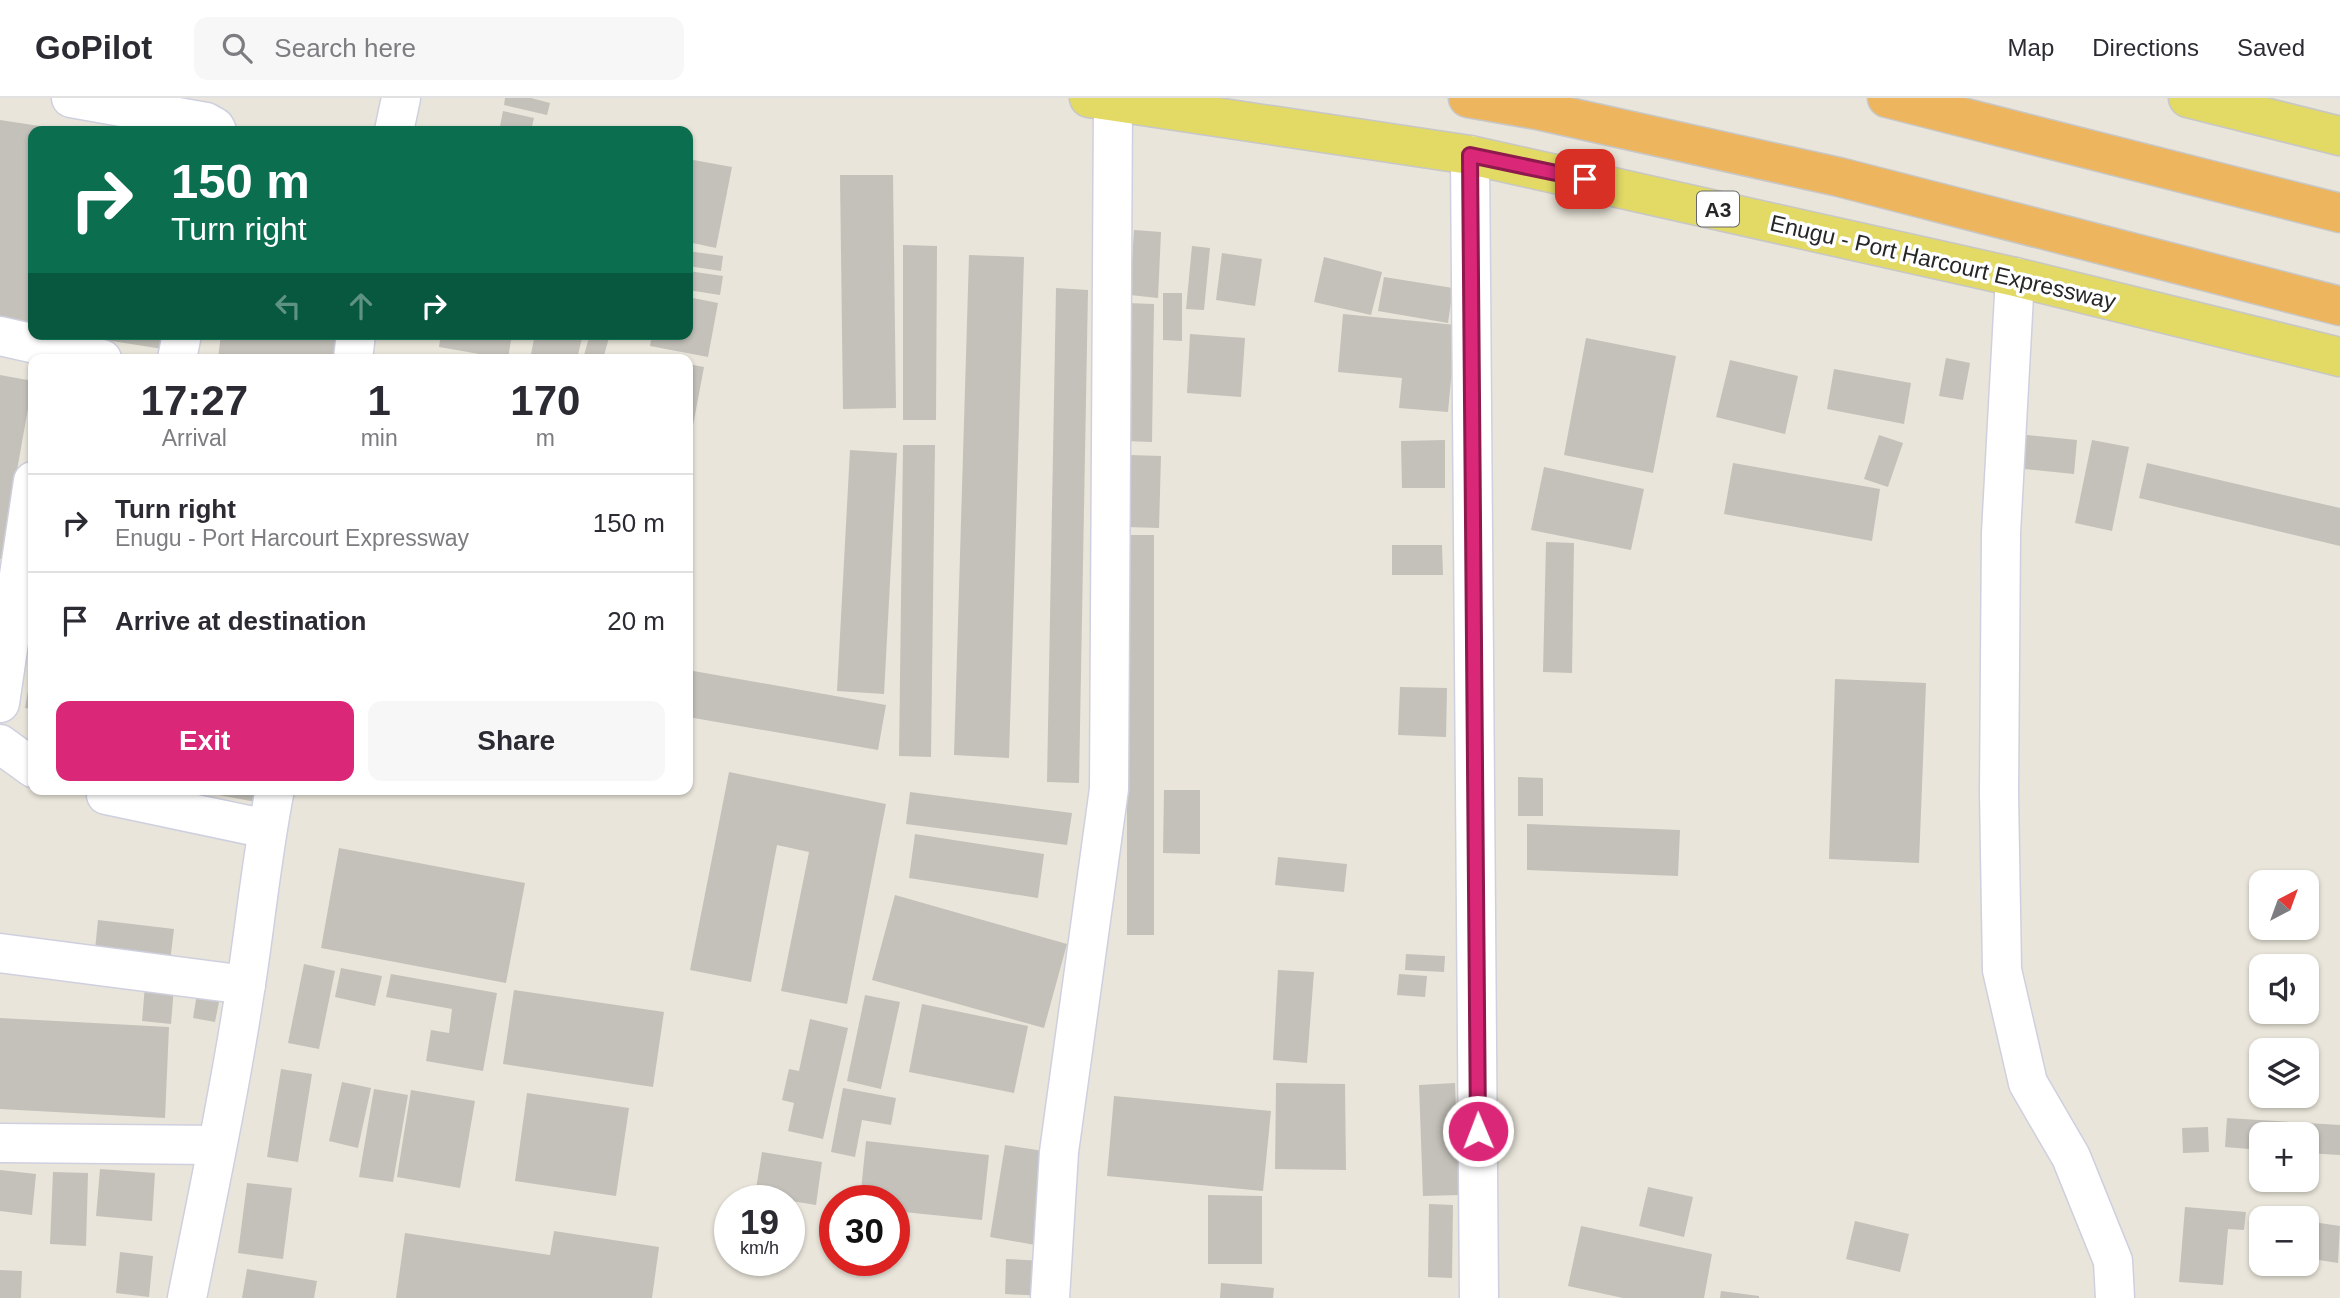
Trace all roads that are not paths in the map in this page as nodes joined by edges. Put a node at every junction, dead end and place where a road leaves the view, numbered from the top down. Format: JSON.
{"nodes":[{"id":1,"x":401,"y":98,"type":"edge"},
{"id":2,"x":1468,"y":98,"type":"edge"},
{"id":3,"x":1887,"y":98,"type":"edge"},
{"id":4,"x":1101,"y":100,"type":"edge"},
{"id":5,"x":2209,"y":100,"type":"edge"},
{"id":6,"x":85,"y":110,"type":"edge"},
{"id":7,"x":214,"y":126,"type":"edge"},
{"id":8,"x":395,"y":126,"type":"edge"},
{"id":9,"x":2340,"y":136,"type":"edge"},
{"id":10,"x":1470,"y":155,"type":"junction"},
{"id":11,"x":2340,"y":213,"type":"edge"},
{"id":12,"x":2015,"y":277,"type":"junction"},
{"id":13,"x":2340,"y":306,"type":"edge"},
{"id":14,"x":0,"y":336,"type":"edge"},
{"id":15,"x":53,"y":347,"type":"edge"},
{"id":16,"x":82,"y":354,"type":"edge"},
{"id":17,"x":2340,"y":357,"type":"edge"},
{"id":18,"x":28,"y":515,"type":"edge"},
{"id":19,"x":0,"y":703,"type":"edge"},
{"id":20,"x":0,"y":744,"type":"edge"},
{"id":21,"x":28,"y":764,"type":"edge"},
{"id":22,"x":116,"y":795,"type":"edge"},
{"id":23,"x":274,"y":795,"type":"edge"},
{"id":24,"x":267,"y":829,"type":"junction"},
{"id":25,"x":0,"y":953,"type":"edge"},
{"id":26,"x":246,"y":985,"type":"junction"},
{"id":27,"x":0,"y":1143,"type":"edge"},
{"id":28,"x":217,"y":1145,"type":"junction"},
{"id":29,"x":187,"y":1298,"type":"edge"},
{"id":30,"x":1050,"y":1298,"type":"edge"},
{"id":31,"x":1479,"y":1298,"type":"edge"},
{"id":32,"x":2115,"y":1298,"type":"edge"}],
"edges":[{"from":1,"to":8,"type":"street"},
{"from":2,"to":13,"type":"highway"},
{"from":3,"to":11,"type":"highway"},
{"from":4,"to":10,"type":"main road","name":"Enugu - Port Harcourt Expressway","number":"A3"},
{"from":4,"to":30,"type":"street"},
{"from":5,"to":9,"type":"main road"},
{"from":6,"to":7,"type":"street"},
{"from":10,"to":12,"type":"main road","name":"Enugu - Port Harcourt Expressway","number":"A3"},
{"from":10,"to":31,"type":"street"},
{"from":12,"to":17,"type":"main road","name":"Enugu - Port Harcourt Expressway","number":"A3"},
{"from":12,"to":32,"type":"street"},
{"from":14,"to":15,"type":"street"},
{"from":15,"to":16,"type":"street"},
{"from":18,"to":19,"type":"street"},
{"from":20,"to":21,"type":"street"},
{"from":22,"to":24,"type":"street"},
{"from":23,"to":24,"type":"street"},
{"from":24,"to":26,"type":"street"},
{"from":25,"to":26,"type":"street"},
{"from":26,"to":28,"type":"street"},
{"from":27,"to":28,"type":"street"},
{"from":28,"to":29,"type":"street"}]}
